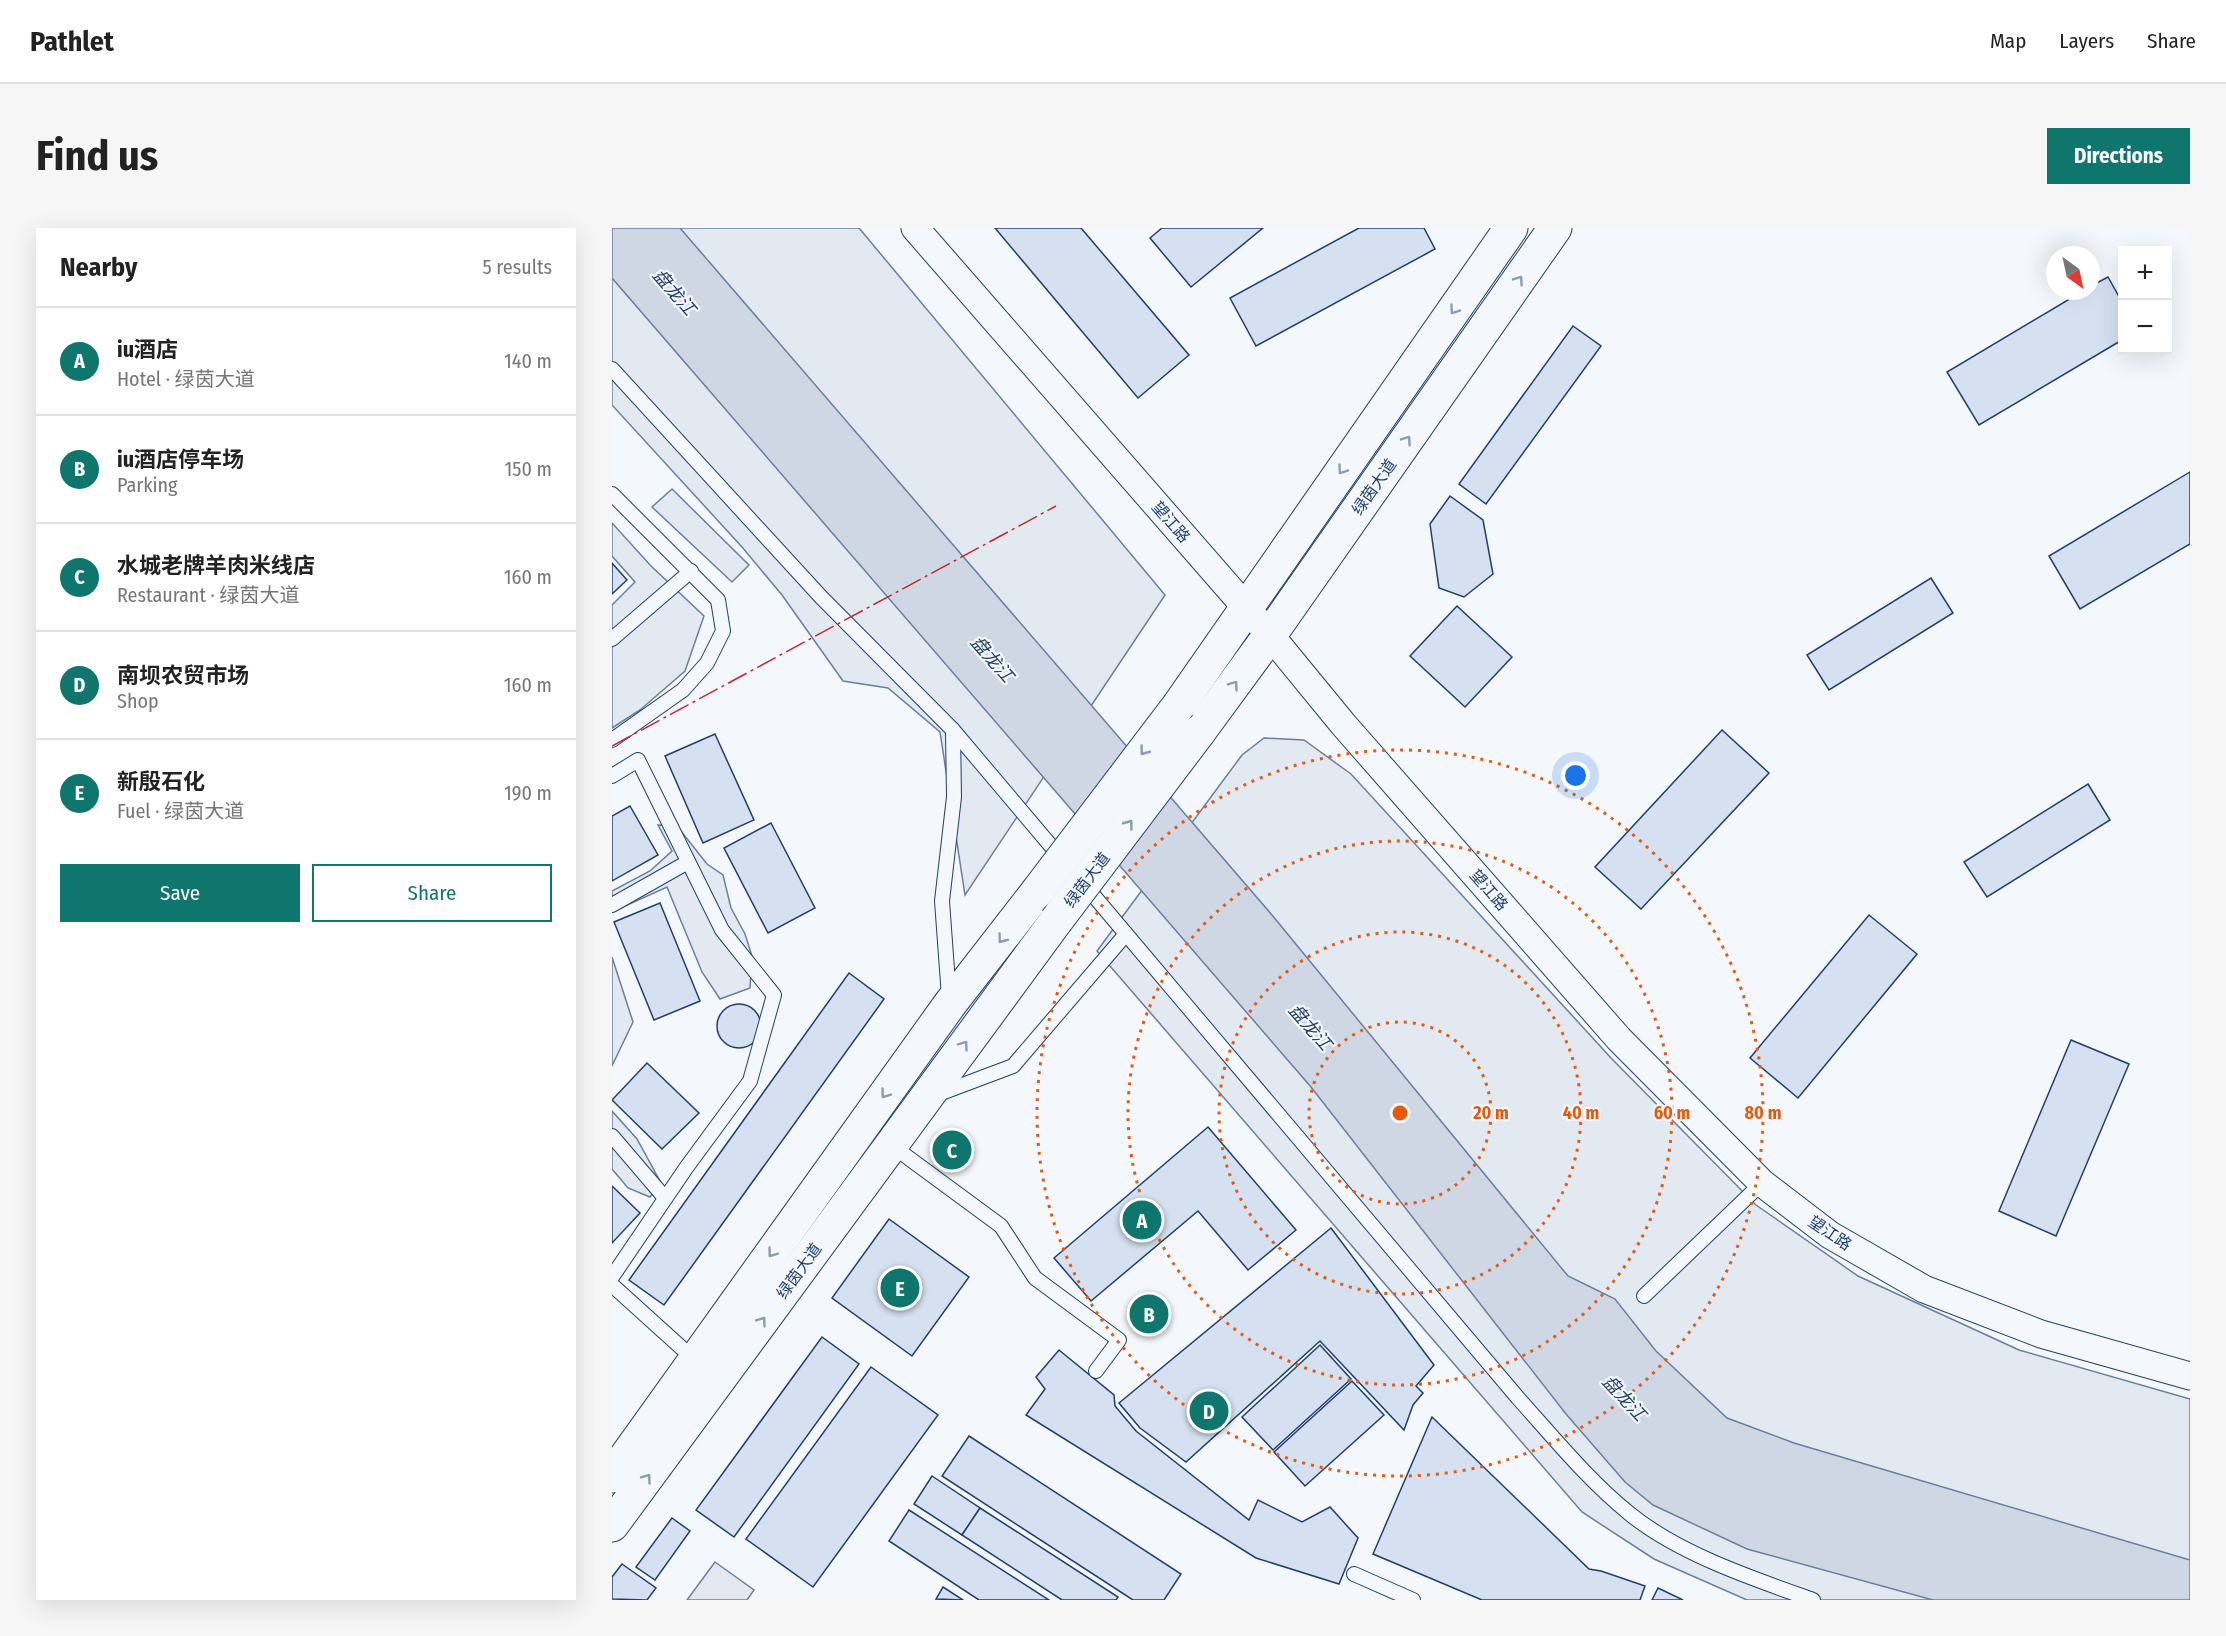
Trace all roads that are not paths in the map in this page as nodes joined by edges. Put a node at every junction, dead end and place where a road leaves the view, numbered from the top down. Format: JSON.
{"nodes":[{"id":1,"x":915,"y":228,"type":"edge"},
{"id":2,"x":1511,"y":228,"type":"edge"},
{"id":3,"x":1555,"y":228,"type":"edge"},
{"id":4,"x":612,"y":369,"type":"edge"},
{"id":5,"x":612,"y":494,"type":"edge"},
{"id":6,"x":691,"y":571,"type":"junction"},
{"id":7,"x":1246,"y":608,"type":"junction"},
{"id":8,"x":1270,"y":635,"type":"junction"},
{"id":9,"x":612,"y":639,"type":"edge"},
{"id":10,"x":953,"y":730,"type":"junction"},
{"id":11,"x":612,"y":740,"type":"edge"},
{"id":12,"x":612,"y":776,"type":"edge"},
{"id":13,"x":688,"y":862,"type":"junction"},
{"id":14,"x":612,"y":905,"type":"edge"},
{"id":15,"x":1126,"y":934,"type":"junction"},
{"id":16,"x":950,"y":1004,"type":"junction"},
{"id":17,"x":924,"y":1100,"type":"junction"},
{"id":18,"x":612,"y":1136,"type":"edge"},
{"id":19,"x":891,"y":1145,"type":"junction"},
{"id":20,"x":1762,"y":1183,"type":"junction"},
{"id":21,"x":665,"y":1198,"type":"junction"},
{"id":22,"x":612,"y":1277,"type":"edge"},
{"id":23,"x":612,"y":1285,"type":"edge"},
{"id":24,"x":1644,"y":1296,"type":"dead end"},
{"id":25,"x":695,"y":1360,"type":"junction"},
{"id":26,"x":1096,"y":1371,"type":"dead end"},
{"id":27,"x":2190,"y":1376,"type":"edge"},
{"id":28,"x":612,"y":1476,"type":"edge"},
{"id":29,"x":612,"y":1525,"type":"edge"},
{"id":30,"x":1354,"y":1574,"type":"dead end"},
{"id":31,"x":1413,"y":1600,"type":"edge"},
{"id":32,"x":1813,"y":1600,"type":"edge"}],
"edges":[{"from":1,"to":7,"type":"street","name":"望江路"},
{"from":2,"to":7,"type":"main road","name":"绿茵大道","one_way":true},
{"from":8,"to":3,"type":"main road","name":"绿茵大道","one_way":true},
{"from":4,"to":10,"type":"lane"},
{"from":5,"to":6,"type":"lane"},
{"from":6,"to":9,"type":"lane"},
{"from":6,"to":11,"type":"lane"},
{"from":7,"to":8,"type":"street","name":"望江路"},
{"from":7,"to":16,"type":"main road","name":"绿茵大道","one_way":true,"bridge":true},
{"from":17,"to":8,"type":"main road","name":"绿茵大道","one_way":true,"bridge":true},
{"from":8,"to":20,"type":"street","name":"望江路"},
{"from":10,"to":15,"type":"lane"},
{"from":10,"to":16,"type":"lane"},
{"from":12,"to":13,"type":"lane"},
{"from":13,"to":14,"type":"lane"},
{"from":13,"to":21,"type":"lane"},
{"from":15,"to":17,"type":"lane"},
{"from":15,"to":32,"type":"lane"},
{"from":16,"to":25,"type":"main road","name":"绿茵大道","one_way":true},
{"from":17,"to":19,"type":"main road","name":"绿茵大道"},
{"from":18,"to":21,"type":"lane"},
{"from":19,"to":26,"type":"lane"},
{"from":29,"to":19,"type":"main road","name":"绿茵大道","one_way":true},
{"from":20,"to":24,"type":"lane"},
{"from":20,"to":27,"type":"street","name":"望江路"},
{"from":21,"to":22,"type":"lane"},
{"from":23,"to":25,"type":"lane"},
{"from":25,"to":28,"type":"main road","name":"绿茵大道"},
{"from":30,"to":31,"type":"lane"}]}
